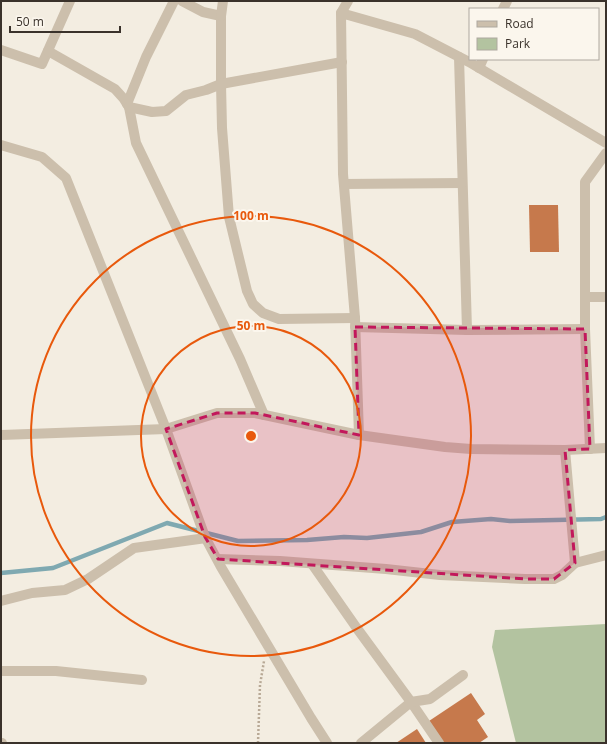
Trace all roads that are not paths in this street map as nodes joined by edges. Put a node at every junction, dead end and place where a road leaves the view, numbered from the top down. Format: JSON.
{"nodes":[{"id":1,"x":70,"y":1,"type":"edge"},
{"id":2,"x":174,"y":1,"type":"edge"},
{"id":3,"x":182,"y":1,"type":"edge"},
{"id":4,"x":223,"y":1,"type":"edge"},
{"id":5,"x":348,"y":1,"type":"edge"},
{"id":6,"x":341,"y":13,"type":"junction"},
{"id":7,"x":221,"y":16,"type":"junction"},
{"id":8,"x":1,"y":50,"type":"edge"},
{"id":9,"x":48,"y":51,"type":"junction"},
{"id":10,"x":458,"y":57,"type":"junction"},
{"id":11,"x":342,"y":62,"type":"junction"},
{"id":12,"x":481,"y":64,"type":"edge"},
{"id":13,"x":220,"y":84,"type":"junction"},
{"id":14,"x":128,"y":105,"type":"junction"},
{"id":15,"x":606,"y":143,"type":"edge"},
{"id":16,"x":1,"y":145,"type":"edge"},
{"id":17,"x":606,"y":153,"type":"edge"},
{"id":18,"x":462,"y":183,"type":"junction"},
{"id":19,"x":344,"y":184,"type":"junction"},
{"id":20,"x":585,"y":297,"type":"junction"},
{"id":21,"x":606,"y":297,"type":"edge"},
{"id":22,"x":355,"y":323,"type":"junction"},
{"id":23,"x":585,"y":329,"type":"junction"},
{"id":24,"x":466,"y":330,"type":"junction"},
{"id":25,"x":264,"y":415,"type":"junction"},
{"id":26,"x":166,"y":429,"type":"junction"},
{"id":27,"x":1,"y":435,"type":"edge"},
{"id":28,"x":359,"y":435,"type":"junction"},
{"id":29,"x":606,"y":448,"type":"edge"},
{"id":30,"x":590,"y":449,"type":"junction"},
{"id":31,"x":565,"y":450,"type":"junction"},
{"id":32,"x":206,"y":538,"type":"junction"},
{"id":33,"x":606,"y":555,"type":"edge"},
{"id":34,"x":218,"y":559,"type":"junction"},
{"id":35,"x":575,"y":563,"type":"junction"},
{"id":36,"x":312,"y":564,"type":"junction"},
{"id":37,"x":1,"y":601,"type":"edge"},
{"id":38,"x":1,"y":671,"type":"edge"},
{"id":39,"x":463,"y":675,"type":"dead end"},
{"id":40,"x":142,"y":680,"type":"dead end"},
{"id":41,"x":411,"y":702,"type":"junction"},
{"id":42,"x":327,"y":743,"type":"edge"},
{"id":43,"x":361,"y":743,"type":"edge"},
{"id":44,"x":439,"y":743,"type":"edge"}],
"edges":[{"from":1,"to":9,"type":"street"},
{"from":2,"to":14,"type":"street"},
{"from":3,"to":7,"type":"street"},
{"from":4,"to":7,"type":"street"},
{"from":5,"to":6,"type":"street"},
{"from":6,"to":10,"type":"street"},
{"from":6,"to":11,"type":"street"},
{"from":7,"to":13,"type":"street"},
{"from":8,"to":9,"type":"street"},
{"from":9,"to":14,"type":"street"},
{"from":10,"to":12,"type":"street"},
{"from":10,"to":18,"type":"street"},
{"from":11,"to":13,"type":"street"},
{"from":11,"to":19,"type":"street"},
{"from":12,"to":15,"type":"street"},
{"from":13,"to":14,"type":"street"},
{"from":13,"to":22,"type":"street"},
{"from":14,"to":25,"type":"street"},
{"from":16,"to":26,"type":"street"},
{"from":17,"to":20,"type":"street"},
{"from":18,"to":19,"type":"street"},
{"from":18,"to":24,"type":"street"},
{"from":19,"to":22,"type":"street"},
{"from":20,"to":21,"type":"street"},
{"from":20,"to":23,"type":"street"},
{"from":22,"to":24,"type":"street"},
{"from":22,"to":28,"type":"street"},
{"from":23,"to":24,"type":"street"},
{"from":23,"to":30,"type":"street"},
{"from":25,"to":26,"type":"street"},
{"from":25,"to":28,"type":"street"},
{"from":26,"to":27,"type":"street"},
{"from":26,"to":32,"type":"street"},
{"from":28,"to":31,"type":"street"},
{"from":29,"to":30,"type":"street"},
{"from":30,"to":31,"type":"street"},
{"from":31,"to":35,"type":"street"},
{"from":32,"to":34,"type":"street"},
{"from":32,"to":37,"type":"street"},
{"from":33,"to":35,"type":"street"},
{"from":34,"to":36,"type":"street"},
{"from":34,"to":42,"type":"street"},
{"from":35,"to":36,"type":"street"},
{"from":36,"to":41,"type":"street"},
{"from":38,"to":40,"type":"street"},
{"from":39,"to":41,"type":"street"},
{"from":41,"to":43,"type":"street"},
{"from":41,"to":44,"type":"street"}]}
